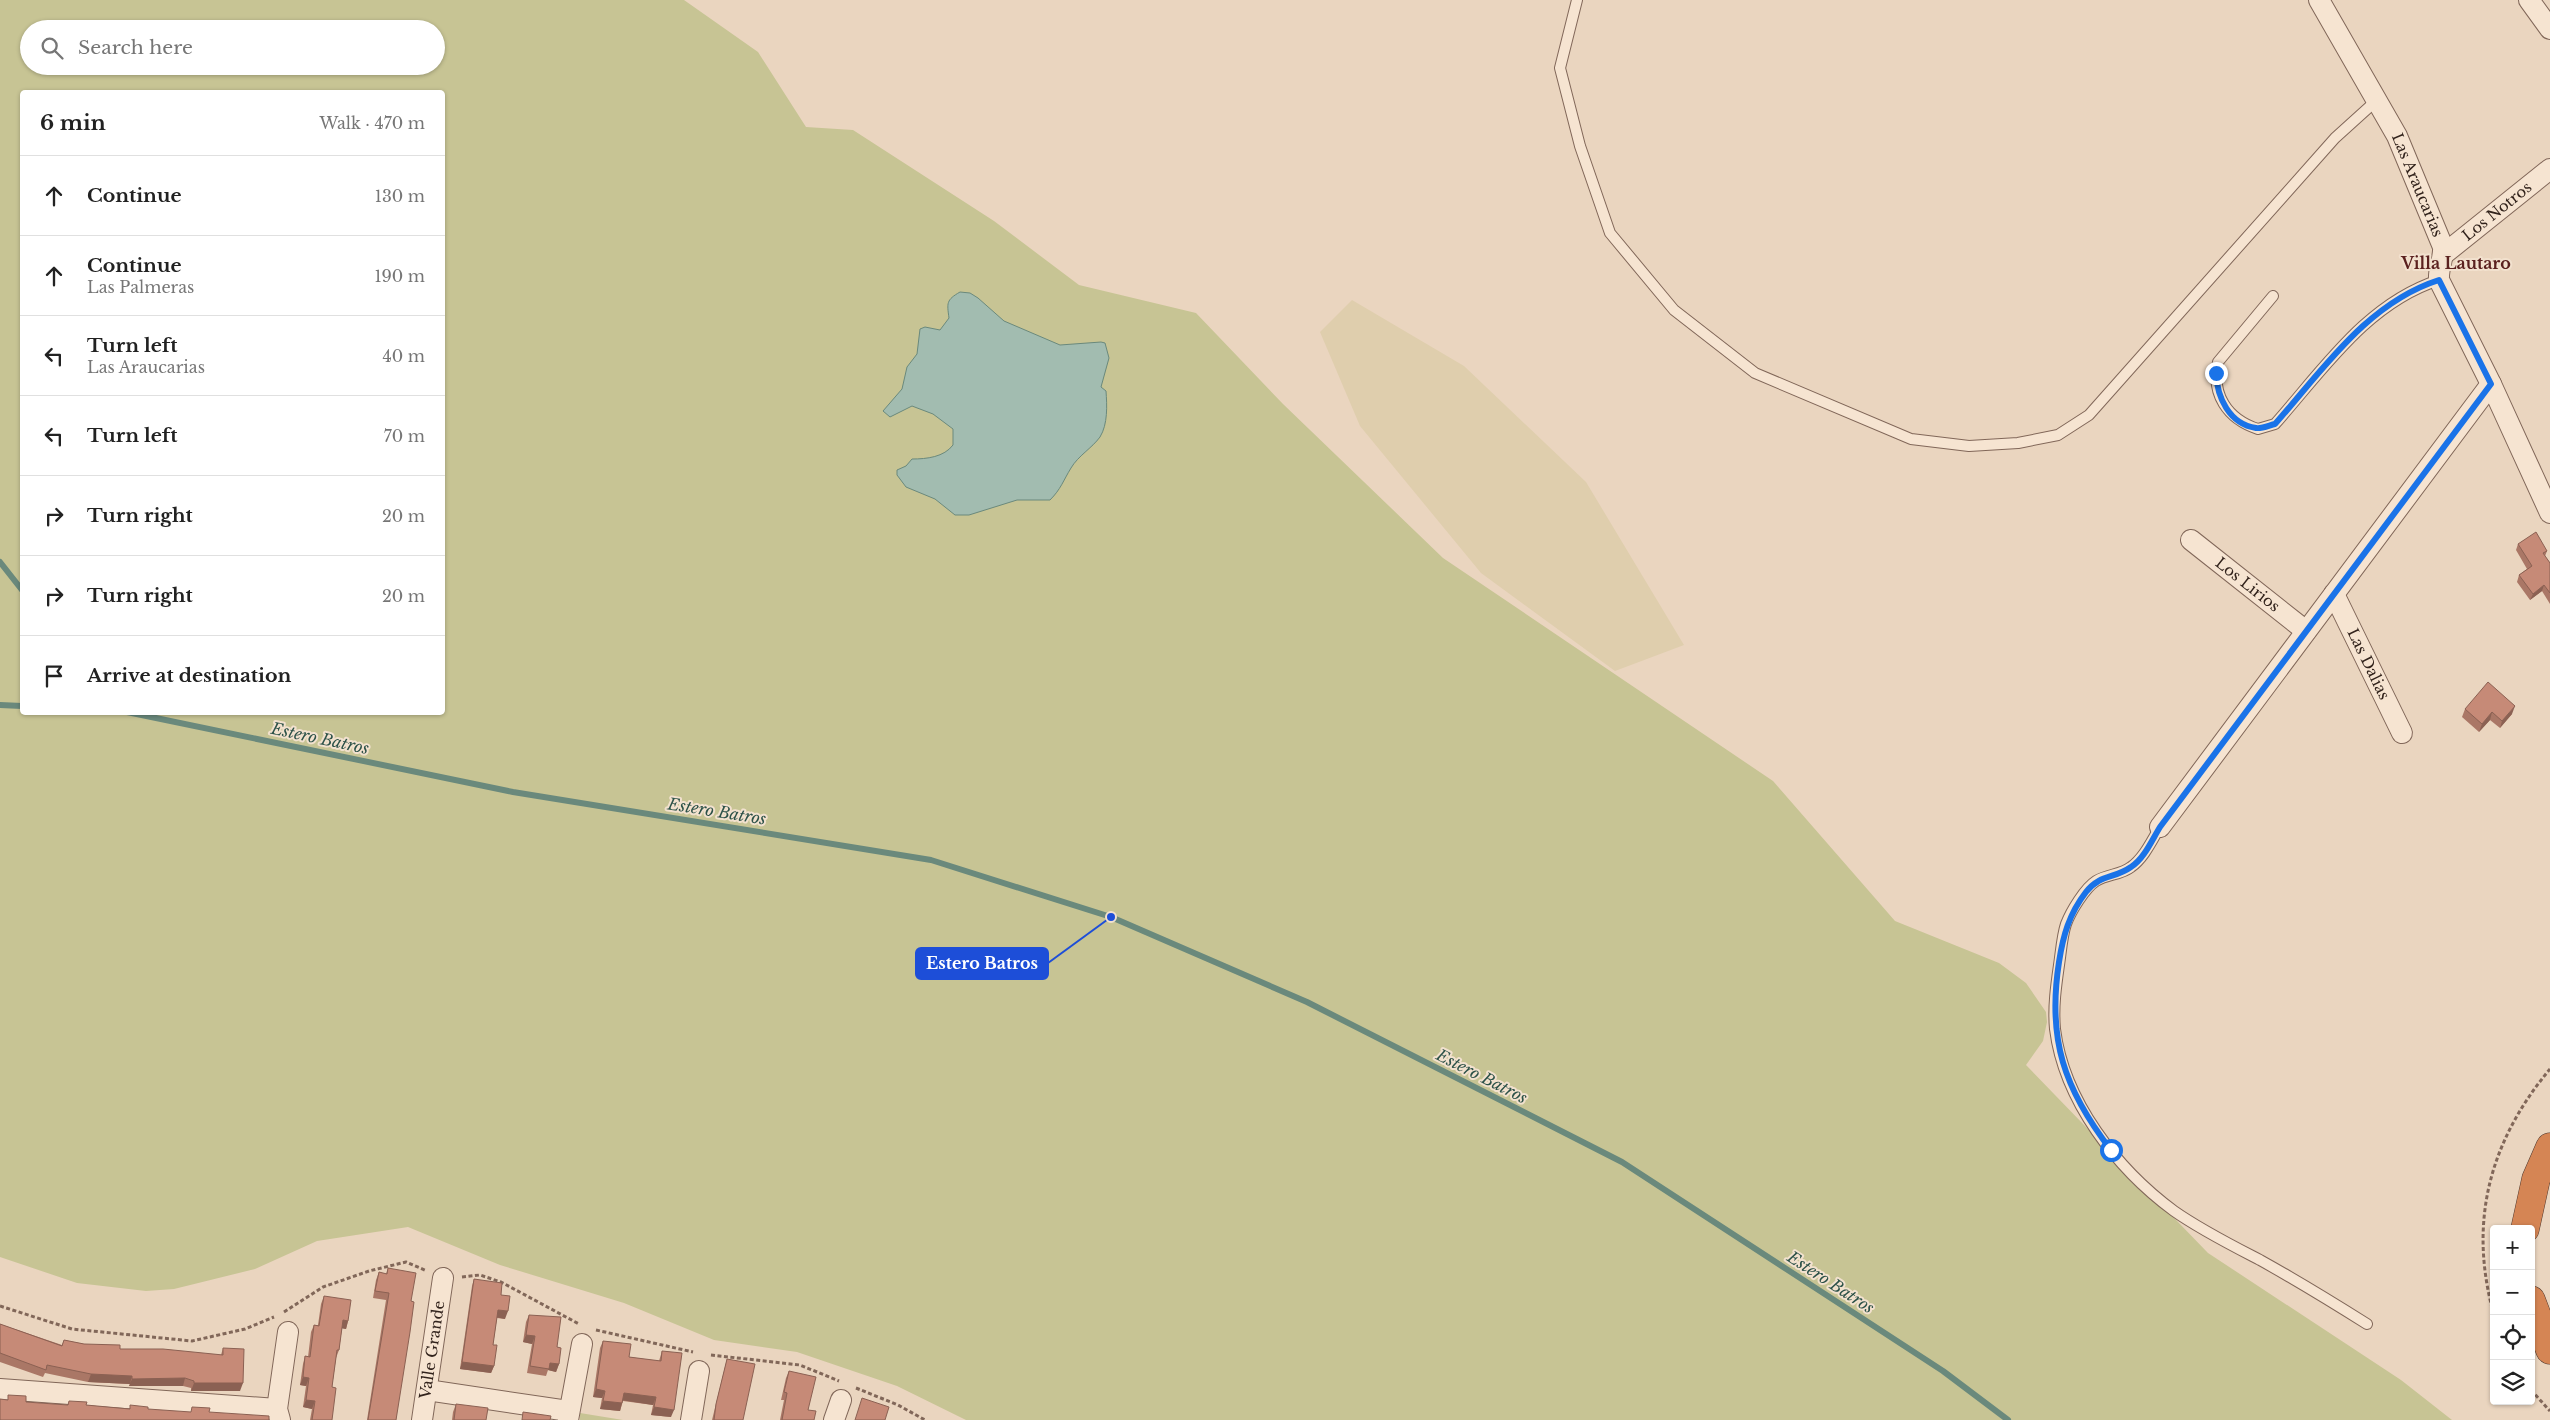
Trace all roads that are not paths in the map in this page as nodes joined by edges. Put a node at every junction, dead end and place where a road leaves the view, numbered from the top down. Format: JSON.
{"nodes":[{"id":1,"x":1576,"y":0,"type":"edge"},
{"id":2,"x":2319,"y":0,"type":"edge"},
{"id":3,"x":2529,"y":0,"type":"edge"},
{"id":4,"x":2550,"y":28,"type":"edge"},
{"id":5,"x":2377,"y":100,"type":"junction"},
{"id":6,"x":2550,"y":169,"type":"edge"},
{"id":7,"x":2444,"y":254,"type":"junction"},
{"id":8,"x":2439,"y":280,"type":"junction"},
{"id":9,"x":2273,"y":296,"type":"dead end"},
{"id":10,"x":2491,"y":384,"type":"junction"},
{"id":11,"x":2550,"y":513,"type":"edge"},
{"id":12,"x":2191,"y":540,"type":"dead end"},
{"id":13,"x":2334,"y":594,"type":"junction"},
{"id":14,"x":2306,"y":631,"type":"junction"},
{"id":15,"x":2402,"y":733,"type":"dead end"},
{"id":16,"x":2160,"y":827,"type":"joint"},
{"id":17,"x":2550,"y":1147,"type":"edge"},
{"id":18,"x":2527,"y":1225,"type":"edge"},
{"id":19,"x":443,"y":1278,"type":"road end"},
{"id":20,"x":2535,"y":1314,"type":"edge"},
{"id":21,"x":2367,"y":1324,"type":"dead end"},
{"id":22,"x":288,"y":1332,"type":"dead end"},
{"id":23,"x":587,"y":1333,"type":"road end"},
{"id":24,"x":2550,"y":1350,"type":"edge"},
{"id":25,"x":703,"y":1359,"type":"road end"},
{"id":26,"x":0,"y":1389,"type":"edge"},
{"id":27,"x":845,"y":1389,"type":"road end"},
{"id":28,"x":427,"y":1390,"type":"junction"},
{"id":29,"x":279,"y":1415,"type":"edge"},
{"id":30,"x":568,"y":1415,"type":"edge"},
{"id":31,"x":422,"y":1420,"type":"edge"},
{"id":32,"x":691,"y":1420,"type":"edge"},
{"id":33,"x":834,"y":1420,"type":"edge"}],
"edges":[{"from":1,"to":5,"type":"lane"},
{"from":2,"to":5,"type":"street","name":"Las Araucarias"},
{"from":3,"to":4,"type":"street"},
{"from":5,"to":7,"type":"street","name":"Las Araucarias"},
{"from":6,"to":7,"type":"street","name":"Los Notros"},
{"from":7,"to":8,"type":"street","name":"Las Araucarias"},
{"from":8,"to":9,"type":"lane"},
{"from":8,"to":10,"type":"street"},
{"from":10,"to":11,"type":"street"},
{"from":10,"to":13,"type":"street"},
{"from":12,"to":14,"type":"street","name":"Los Lirios"},
{"from":13,"to":14,"type":"street"},
{"from":13,"to":15,"type":"street","name":"Las Dalias"},
{"from":14,"to":16,"type":"street"},
{"from":16,"to":21,"type":"lane"},
{"from":17,"to":18,"type":"highway"},
{"from":19,"to":28,"type":"street","name":"Valle Grande"},
{"from":20,"to":24,"type":"highway"},
{"from":22,"to":29,"type":"street"},
{"from":23,"to":30,"type":"street"},
{"from":25,"to":32,"type":"street"},
{"from":26,"to":29,"type":"street"},
{"from":27,"to":33,"type":"street"},
{"from":28,"to":30,"type":"street"},
{"from":28,"to":31,"type":"street","name":"Valle Grande"}]}
